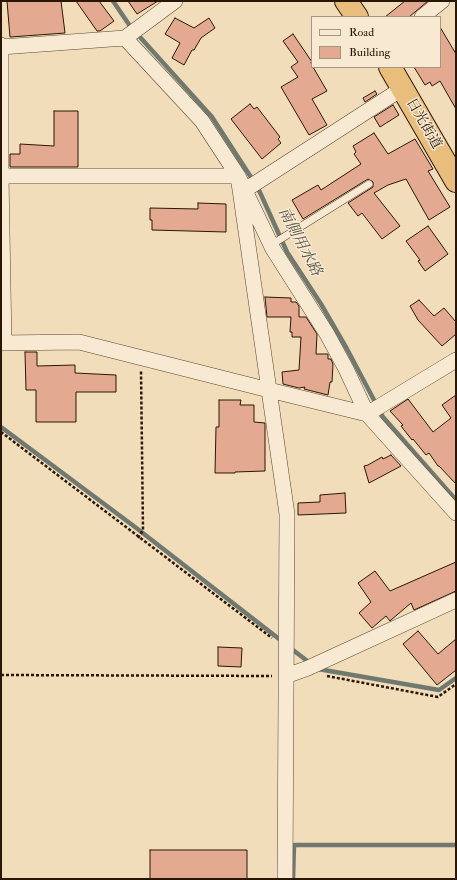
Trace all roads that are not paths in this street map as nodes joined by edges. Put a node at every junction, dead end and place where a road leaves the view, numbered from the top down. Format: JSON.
{"nodes":[{"id":1,"x":175,"y":1,"type":"edge"},
{"id":2,"x":346,"y":1,"type":"edge"},
{"id":3,"x":442,"y":1,"type":"edge"},
{"id":4,"x":356,"y":16,"type":"edge"},
{"id":5,"x":423,"y":16,"type":"edge"},
{"id":6,"x":132,"y":33,"type":"junction"},
{"id":7,"x":1,"y":46,"type":"edge"},
{"id":8,"x":391,"y":68,"type":"edge"},
{"id":9,"x":403,"y":88,"type":"junction"},
{"id":10,"x":1,"y":176,"type":"edge"},
{"id":11,"x":238,"y":176,"type":"junction"},
{"id":12,"x":456,"y":181,"type":"edge"},
{"id":13,"x":369,"y":184,"type":"dead end"},
{"id":14,"x":253,"y":185,"type":"junction"},
{"id":15,"x":273,"y":243,"type":"junction"},
{"id":16,"x":3,"y":343,"type":"edge"},
{"id":17,"x":456,"y":360,"type":"edge"},
{"id":18,"x":269,"y":390,"type":"junction"},
{"id":19,"x":375,"y":410,"type":"junction"},
{"id":20,"x":456,"y":513,"type":"edge"},
{"id":21,"x":456,"y":600,"type":"edge"},
{"id":22,"x":286,"y":676,"type":"junction"},
{"id":23,"x":285,"y":879,"type":"edge"}],
"edges":[{"from":1,"to":6,"type":"street"},
{"from":2,"to":4,"type":"highway"},
{"from":3,"to":5,"type":"street"},
{"from":6,"to":7,"type":"street"},
{"from":6,"to":11,"type":"street"},
{"from":7,"to":10,"type":"street"},
{"from":8,"to":9,"type":"highway","name":"日光街道"},
{"from":9,"to":12,"type":"highway","name":"日光街道"},
{"from":9,"to":14,"type":"street"},
{"from":10,"to":11,"type":"street"},
{"from":10,"to":16,"type":"street"},
{"from":11,"to":14,"type":"street"},
{"from":11,"to":18,"type":"street"},
{"from":13,"to":15,"type":"lane"},
{"from":14,"to":15,"type":"street"},
{"from":15,"to":19,"type":"street"},
{"from":16,"to":18,"type":"street"},
{"from":17,"to":19,"type":"street"},
{"from":18,"to":19,"type":"street"},
{"from":18,"to":22,"type":"street"},
{"from":19,"to":20,"type":"street"},
{"from":21,"to":22,"type":"street"},
{"from":22,"to":23,"type":"street"}]}
